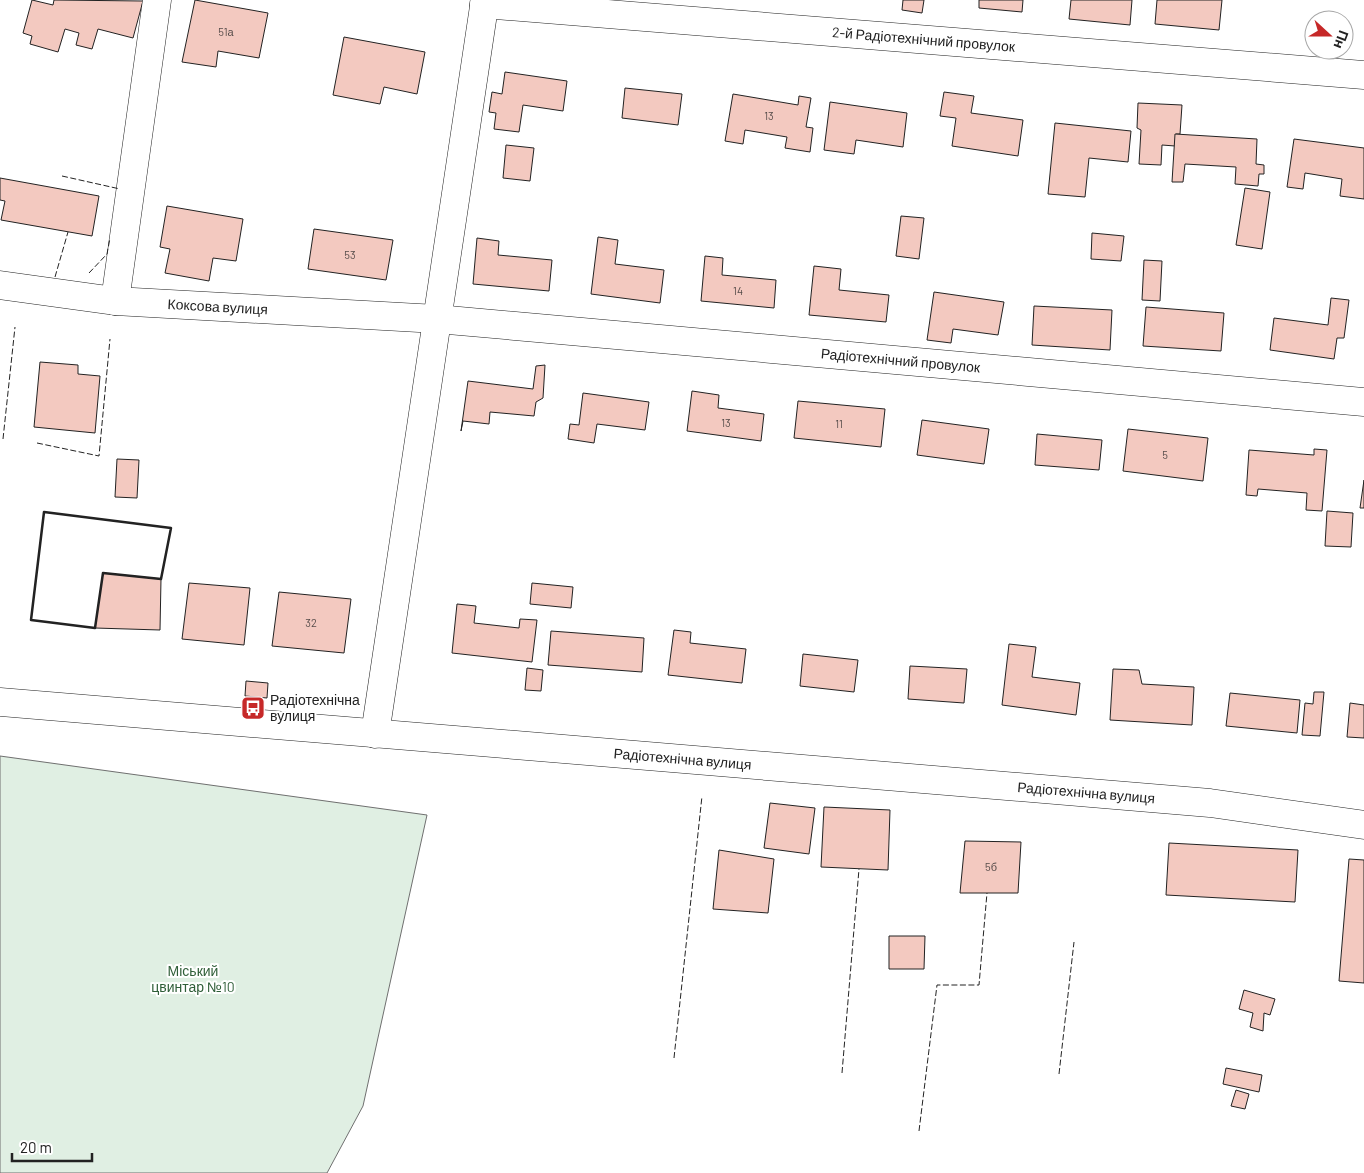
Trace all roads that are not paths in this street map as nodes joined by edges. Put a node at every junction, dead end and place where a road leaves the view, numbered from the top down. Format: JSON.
{"nodes":[{"id":1,"x":157,"y":0,"type":"edge"},
{"id":2,"x":484,"y":2,"type":"edge"},
{"id":3,"x":1364,"y":75,"type":"edge"},
{"id":4,"x":0,"y":285,"type":"edge"},
{"id":5,"x":115,"y":301,"type":"junction"},
{"id":6,"x":437,"y":319,"type":"junction"},
{"id":7,"x":1364,"y":402,"type":"edge"},
{"id":8,"x":0,"y":702,"type":"edge"},
{"id":9,"x":375,"y":734,"type":"junction"},
{"id":10,"x":1364,"y":825,"type":"edge"}],
"edges":[{"from":1,"to":5,"type":"street"},
{"from":2,"to":3,"type":"street","name":"2-й Радіотехнічний провулок"},
{"from":2,"to":6,"type":"street"},
{"from":4,"to":5,"type":"street","name":"Коксова вулиця"},
{"from":5,"to":6,"type":"street","name":"Коксова вулиця"},
{"from":6,"to":7,"type":"street","name":"Радіотехнічний провулок"},
{"from":6,"to":9,"type":"street"},
{"from":8,"to":9,"type":"street","name":"Радіотехнічна вулиця"},
{"from":9,"to":10,"type":"street","name":"Радіотехнічна вулиця"}]}
